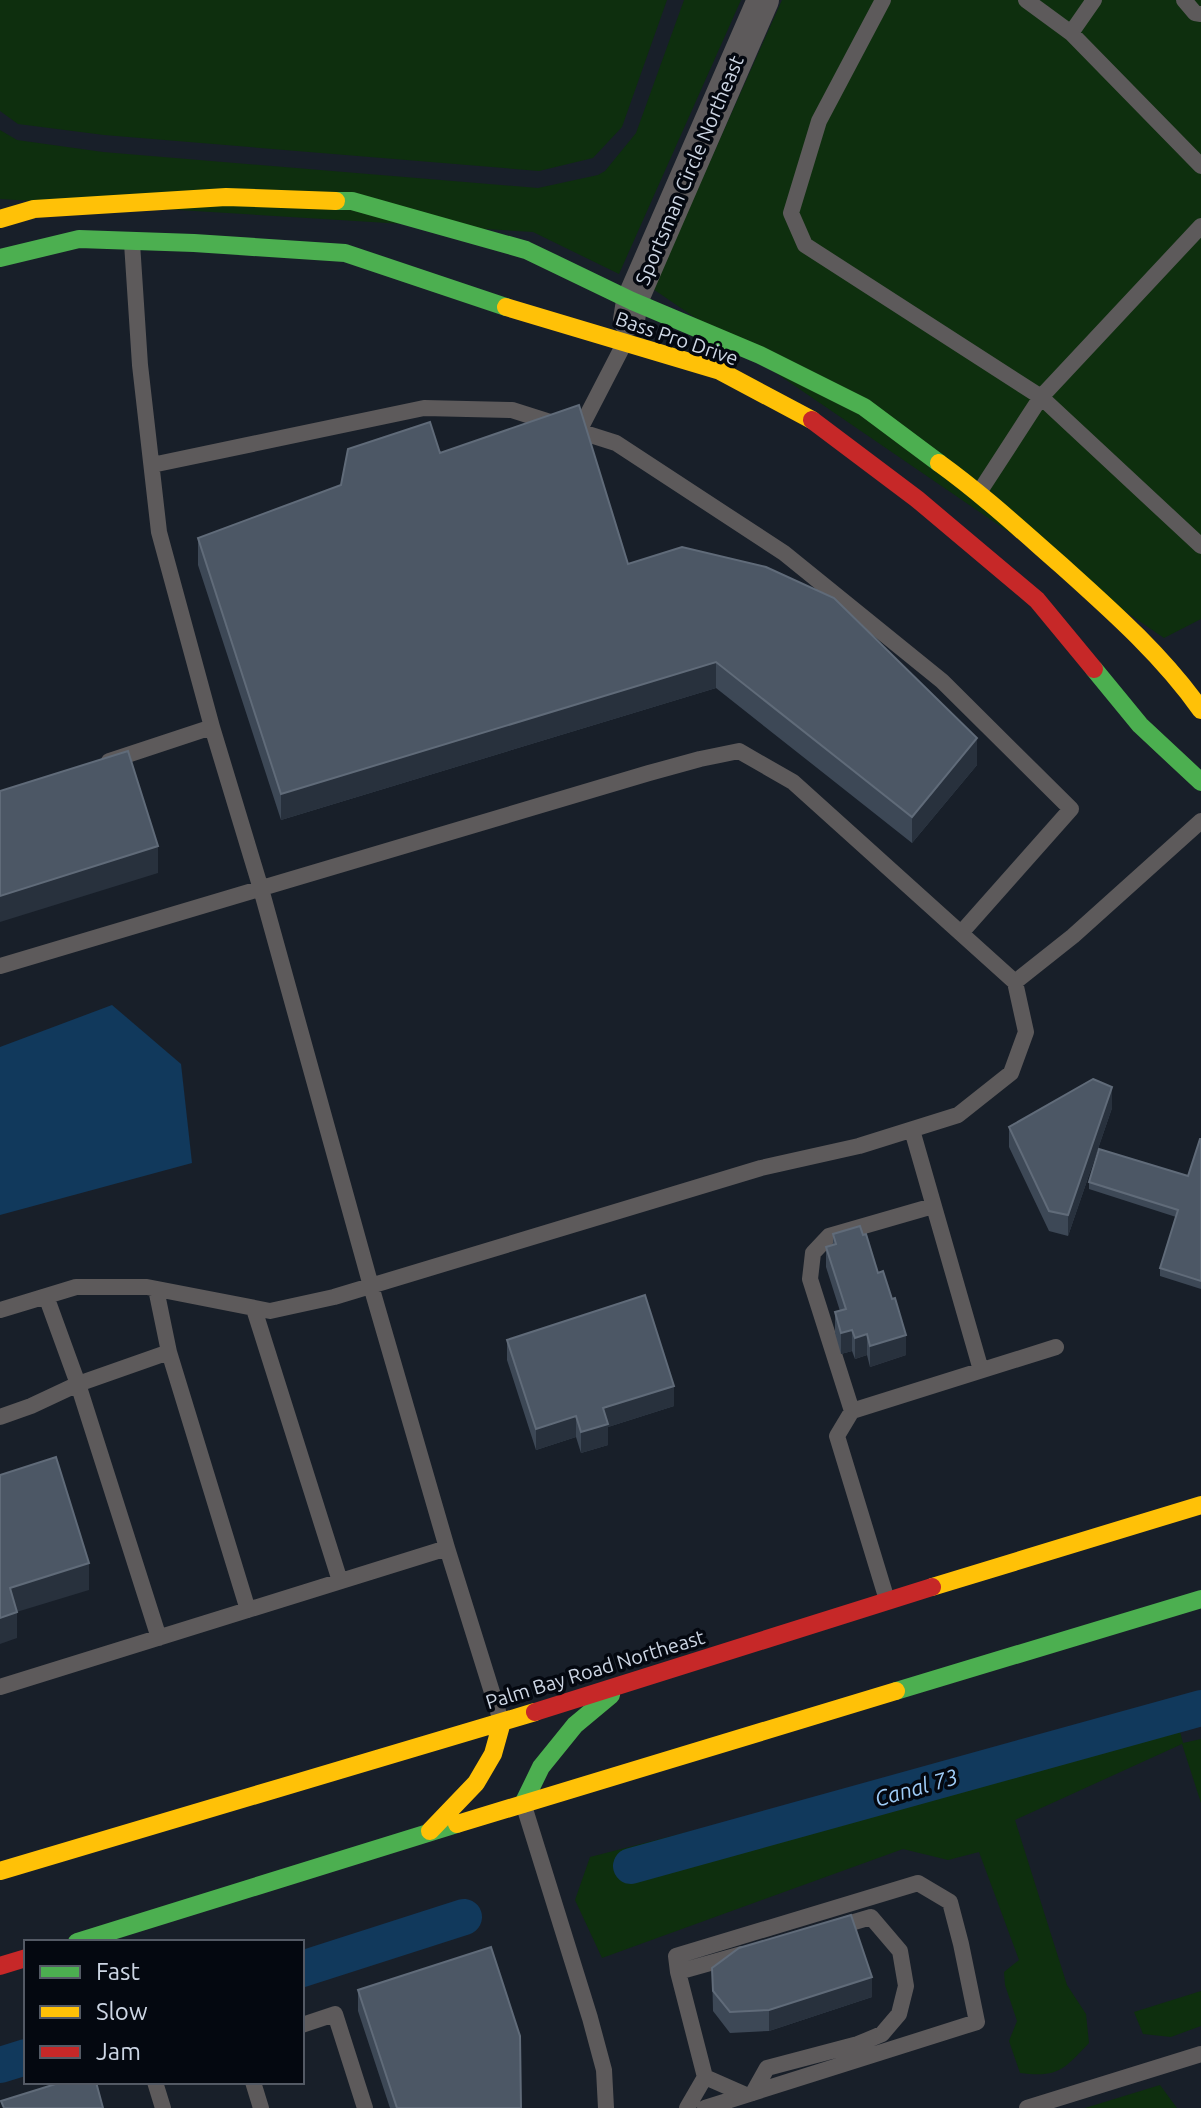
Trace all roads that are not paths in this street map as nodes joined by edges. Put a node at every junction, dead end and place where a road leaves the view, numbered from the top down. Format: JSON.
{"nodes":[{"id":1,"x":763,"y":0,"type":"edge"},
{"id":2,"x":883,"y":0,"type":"edge"},
{"id":3,"x":1026,"y":0,"type":"edge"},
{"id":4,"x":1094,"y":0,"type":"edge"},
{"id":5,"x":1184,"y":0,"type":"edge"},
{"id":6,"x":1201,"y":14,"type":"edge"},
{"id":7,"x":1071,"y":33,"type":"junction"},
{"id":8,"x":1201,"y":166,"type":"edge"},
{"id":9,"x":0,"y":219,"type":"edge"},
{"id":10,"x":128,"y":222,"type":"junction"},
{"id":11,"x":1201,"y":226,"type":"edge"},
{"id":12,"x":0,"y":258,"type":"edge"},
{"id":13,"x":632,"y":301,"type":"junction"},
{"id":14,"x":625,"y":343,"type":"junction"},
{"id":15,"x":1041,"y":397,"type":"junction"},
{"id":16,"x":579,"y":431,"type":"junction"},
{"id":17,"x":152,"y":465,"type":"junction"},
{"id":18,"x":979,"y":492,"type":"junction"},
{"id":19,"x":1201,"y":546,"type":"edge"},
{"id":20,"x":1201,"y":710,"type":"edge"},
{"id":21,"x":212,"y":727,"type":"junction"},
{"id":22,"x":88,"y":767,"type":"edge"},
{"id":23,"x":1201,"y":782,"type":"edge"},
{"id":24,"x":1201,"y":821,"type":"edge"},
{"id":25,"x":261,"y":889,"type":"junction"},
{"id":26,"x":961,"y":933,"type":"junction"},
{"id":27,"x":0,"y":966,"type":"edge"},
{"id":28,"x":1015,"y":982,"type":"junction"},
{"id":29,"x":912,"y":1130,"type":"junction"},
{"id":30,"x":933,"y":1206,"type":"junction"},
{"id":31,"x":371,"y":1286,"type":"junction"},
{"id":32,"x":156,"y":1289,"type":"junction"},
{"id":33,"x":46,"y":1296,"type":"junction"},
{"id":34,"x":254,"y":1309,"type":"junction"},
{"id":35,"x":0,"y":1310,"type":"edge"},
{"id":36,"x":1056,"y":1347,"type":"dead end"},
{"id":37,"x":169,"y":1352,"type":"junction"},
{"id":38,"x":981,"y":1370,"type":"junction"},
{"id":39,"x":78,"y":1384,"type":"junction"},
{"id":40,"x":852,"y":1411,"type":"junction"},
{"id":41,"x":0,"y":1417,"type":"edge"},
{"id":42,"x":1201,"y":1505,"type":"edge"},
{"id":43,"x":447,"y":1548,"type":"junction"},
{"id":44,"x":340,"y":1581,"type":"junction"},
{"id":45,"x":1201,"y":1599,"type":"edge"},
{"id":46,"x":888,"y":1601,"type":"junction"},
{"id":47,"x":248,"y":1610,"type":"junction"},
{"id":48,"x":159,"y":1638,"type":"junction"},
{"id":49,"x":625,"y":1683,"type":"junction"},
{"id":50,"x":0,"y":1687,"type":"edge"},
{"id":51,"x":502,"y":1722,"type":"junction"},
{"id":52,"x":523,"y":1804,"type":"junction"},
{"id":53,"x":428,"y":1833,"type":"junction"},
{"id":54,"x":0,"y":1871,"type":"edge"},
{"id":55,"x":812,"y":1934,"type":"edge"},
{"id":56,"x":83,"y":1940,"type":"edge"},
{"id":57,"x":752,"y":1951,"type":"edge"},
{"id":58,"x":24,"y":1959,"type":"edge"},
{"id":59,"x":0,"y":1966,"type":"edge"},
{"id":60,"x":678,"y":1972,"type":"junction"},
{"id":61,"x":304,"y":2024,"type":"edge"},
{"id":62,"x":1201,"y":2054,"type":"edge"},
{"id":63,"x":705,"y":2077,"type":"junction"},
{"id":64,"x":156,"y":2084,"type":"edge"},
{"id":65,"x":254,"y":2084,"type":"edge"},
{"id":66,"x":749,"y":2094,"type":"junction"},
{"id":67,"x":163,"y":2108,"type":"edge"},
{"id":68,"x":261,"y":2108,"type":"edge"},
{"id":69,"x":365,"y":2108,"type":"edge"},
{"id":70,"x":606,"y":2108,"type":"edge"},
{"id":71,"x":687,"y":2108,"type":"edge"},
{"id":72,"x":705,"y":2108,"type":"edge"},
{"id":73,"x":1027,"y":2108,"type":"edge"}],
"edges":[{"from":1,"to":13,"type":"street","name":"Sportsman Circle Northeast"},
{"from":2,"to":15,"type":"lane"},
{"from":3,"to":7,"type":"lane"},
{"from":4,"to":7,"type":"lane"},
{"from":5,"to":6,"type":"lane"},
{"from":7,"to":8,"type":"lane"},
{"from":9,"to":10,"type":"main road","name":"Bass Pro Drive"},
{"from":10,"to":12,"type":"main road","name":"Bass Pro Drive"},
{"from":10,"to":13,"type":"main road","name":"Bass Pro Drive"},
{"from":10,"to":14,"type":"main road","name":"Bass Pro Drive"},
{"from":10,"to":17,"type":"lane"},
{"from":11,"to":15,"type":"lane"},
{"from":13,"to":14,"type":"street","name":"Sportsman Circle Northeast"},
{"from":13,"to":18,"type":"main road","name":"Bass Pro Drive"},
{"from":14,"to":16,"type":"lane"},
{"from":14,"to":23,"type":"main road","name":"Bass Pro Drive"},
{"from":15,"to":18,"type":"lane"},
{"from":15,"to":19,"type":"lane"},
{"from":16,"to":17,"type":"lane"},
{"from":16,"to":26,"type":"lane"},
{"from":17,"to":21,"type":"lane"},
{"from":18,"to":20,"type":"main road","name":"Bass Pro Drive"},
{"from":21,"to":22,"type":"lane"},
{"from":21,"to":25,"type":"lane"},
{"from":24,"to":28,"type":"lane"},
{"from":25,"to":26,"type":"lane"},
{"from":25,"to":27,"type":"lane"},
{"from":25,"to":31,"type":"lane"},
{"from":26,"to":28,"type":"lane"},
{"from":28,"to":29,"type":"lane"},
{"from":29,"to":30,"type":"lane"},
{"from":29,"to":31,"type":"lane"},
{"from":30,"to":38,"type":"lane"},
{"from":30,"to":40,"type":"lane"},
{"from":31,"to":34,"type":"lane"},
{"from":31,"to":43,"type":"lane"},
{"from":32,"to":33,"type":"lane"},
{"from":32,"to":34,"type":"lane"},
{"from":32,"to":37,"type":"lane"},
{"from":33,"to":35,"type":"lane"},
{"from":33,"to":39,"type":"lane"},
{"from":34,"to":44,"type":"lane"},
{"from":36,"to":38,"type":"lane"},
{"from":37,"to":39,"type":"lane"},
{"from":37,"to":47,"type":"lane"},
{"from":38,"to":40,"type":"lane"},
{"from":39,"to":41,"type":"lane"},
{"from":39,"to":48,"type":"lane"},
{"from":40,"to":46,"type":"lane"},
{"from":42,"to":46,"type":"main road","name":"Palm Bay Road Northeast"},
{"from":43,"to":44,"type":"lane"},
{"from":43,"to":51,"type":"lane"},
{"from":44,"to":47,"type":"lane"},
{"from":45,"to":52,"type":"main road"},
{"from":46,"to":49,"type":"main road","name":"Palm Bay Road Northeast"},
{"from":47,"to":48,"type":"lane"},
{"from":48,"to":50,"type":"lane"},
{"from":49,"to":51,"type":"main road","name":"Palm Bay Road Northeast"},
{"from":49,"to":52,"type":"main road"},
{"from":51,"to":53,"type":"main road"},
{"from":51,"to":54,"type":"main road","name":"Palm Bay Road Northeast"},
{"from":52,"to":53,"type":"main road"},
{"from":52,"to":70,"type":"lane"},
{"from":53,"to":56,"type":"main road"},
{"from":55,"to":66,"type":"lane"},
{"from":57,"to":60,"type":"lane"},
{"from":58,"to":59,"type":"main road"},
{"from":60,"to":63,"type":"lane"},
{"from":60,"to":66,"type":"lane"},
{"from":61,"to":69,"type":"lane"},
{"from":62,"to":73,"type":"lane"},
{"from":63,"to":66,"type":"lane"},
{"from":63,"to":71,"type":"lane"},
{"from":64,"to":67,"type":"lane"},
{"from":65,"to":68,"type":"lane"},
{"from":66,"to":72,"type":"lane"}]}
